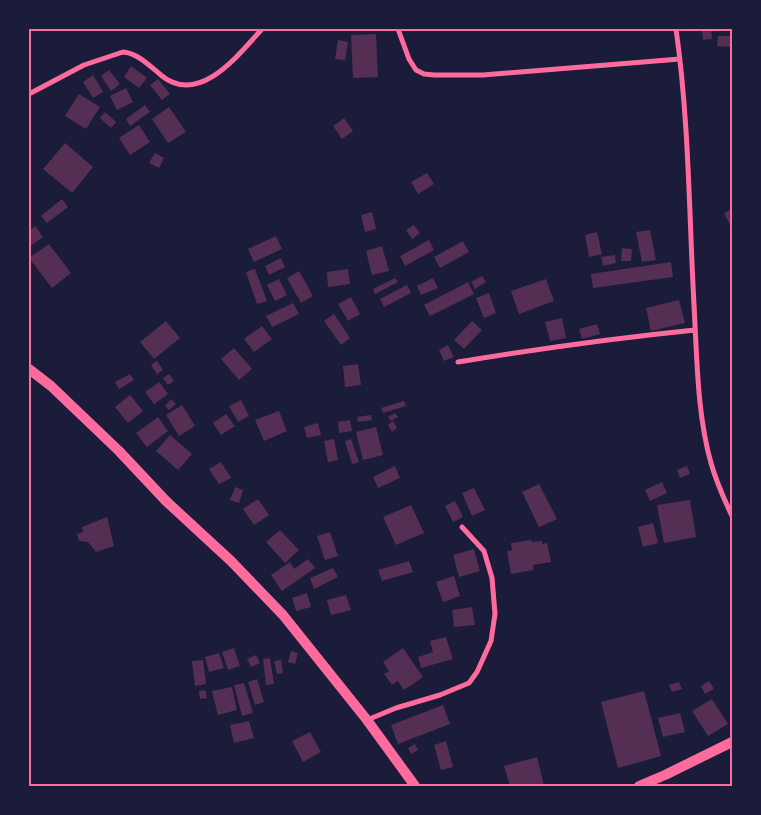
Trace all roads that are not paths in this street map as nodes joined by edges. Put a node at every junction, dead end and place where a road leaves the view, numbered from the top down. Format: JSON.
{"nodes":[{"id":1,"x":262,"y":29,"type":"edge"},
{"id":2,"x":398,"y":29,"type":"edge"},
{"id":3,"x":676,"y":29,"type":"edge"},
{"id":4,"x":680,"y":59,"type":"junction"},
{"id":5,"x":29,"y":94,"type":"edge"},
{"id":6,"x":695,"y":330,"type":"junction"},
{"id":7,"x":458,"y":362,"type":"dead end"},
{"id":8,"x":29,"y":369,"type":"edge"},
{"id":9,"x":732,"y":516,"type":"edge"},
{"id":10,"x":462,"y":527,"type":"dead end"},
{"id":11,"x":368,"y":720,"type":"junction"},
{"id":12,"x":732,"y":742,"type":"edge"},
{"id":13,"x":415,"y":786,"type":"edge"},
{"id":14,"x":639,"y":786,"type":"edge"}],
"edges":[{"from":1,"to":5,"type":"street"},
{"from":2,"to":4,"type":"street"},
{"from":3,"to":4,"type":"street"},
{"from":4,"to":6,"type":"street"},
{"from":6,"to":7,"type":"street"},
{"from":6,"to":9,"type":"street"},
{"from":8,"to":11,"type":"main road"},
{"from":10,"to":11,"type":"street"},
{"from":11,"to":13,"type":"main road"},
{"from":12,"to":14,"type":"main road"}]}
